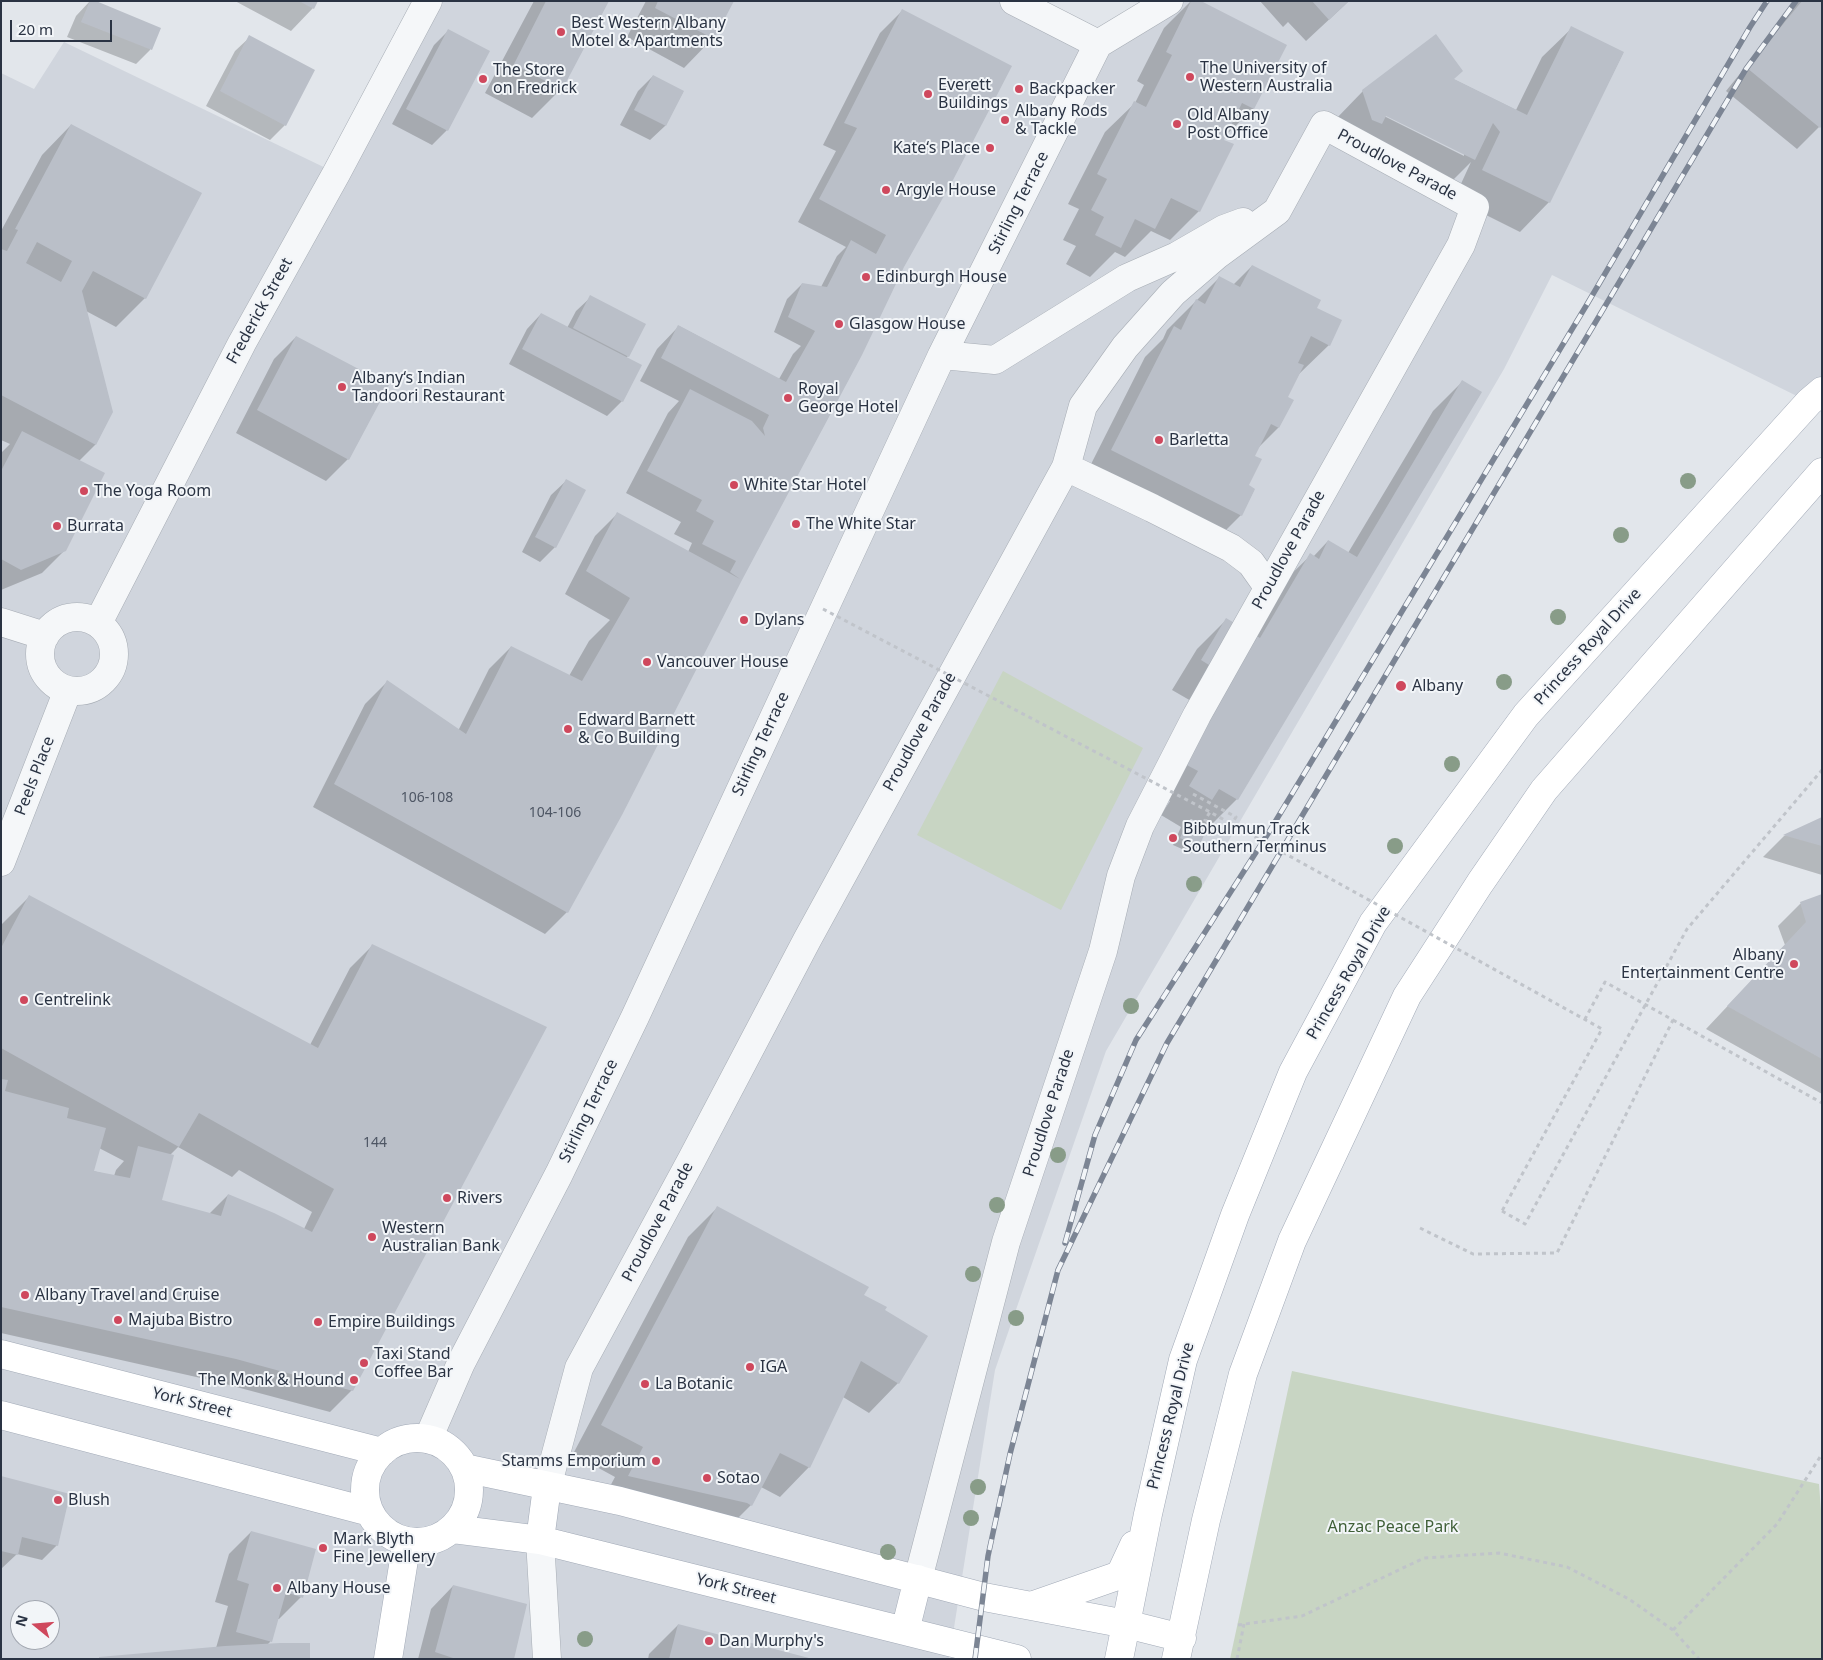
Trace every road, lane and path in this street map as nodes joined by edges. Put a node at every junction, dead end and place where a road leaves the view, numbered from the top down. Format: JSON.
{"nodes":[{"id":1,"x":428,"y":1,"type":"edge"},
{"id":2,"x":1014,"y":1,"type":"edge"},
{"id":3,"x":1169,"y":1,"type":"edge"},
{"id":4,"x":1098,"y":44,"type":"junction"},
{"id":5,"x":1277,"y":211,"type":"junction"},
{"id":6,"x":942,"y":355,"type":"junction"},
{"id":7,"x":1818,"y":403,"type":"edge"},
{"id":8,"x":1066,"y":468,"type":"junction"},
{"id":9,"x":1822,"y":472,"type":"edge"},
{"id":10,"x":1268,"y":587,"type":"junction"},
{"id":11,"x":823,"y":609,"type":"junction"},
{"id":12,"x":1,"y":622,"type":"edge"},
{"id":13,"x":98,"y":623,"type":"junction"},
{"id":14,"x":45,"y":636,"type":"junction"},
{"id":15,"x":68,"y":690,"type":"junction"},
{"id":16,"x":1822,"y":770,"type":"edge"},
{"id":17,"x":1219,"y":808,"type":"dead end"},
{"id":18,"x":1210,"y":812,"type":"junction"},
{"id":19,"x":1,"y":862,"type":"edge"},
{"id":20,"x":1645,"y":1005,"type":"junction"},
{"id":21,"x":1585,"y":1019,"type":"junction"},
{"id":22,"x":1674,"y":1020,"type":"junction"},
{"id":23,"x":1822,"y":1103,"type":"edge"},
{"id":24,"x":1420,"y":1228,"type":"dead end"},
{"id":25,"x":1,"y":1354,"type":"edge"},
{"id":26,"x":1,"y":1415,"type":"edge"},
{"id":27,"x":428,"y":1439,"type":"junction"},
{"id":28,"x":382,"y":1452,"type":"junction"},
{"id":29,"x":1822,"y":1454,"type":"edge"},
{"id":30,"x":464,"y":1468,"type":"junction"},
{"id":31,"x":547,"y":1487,"type":"junction"},
{"id":32,"x":370,"y":1512,"type":"junction"},
{"id":33,"x":1148,"y":1514,"type":"junction"},
{"id":34,"x":453,"y":1529,"type":"junction"},
{"id":35,"x":540,"y":1540,"type":"junction"},
{"id":36,"x":407,"y":1541,"type":"junction"},
{"id":37,"x":918,"y":1579,"type":"junction"},
{"id":38,"x":1033,"y":1606,"type":"junction"},
{"id":39,"x":1126,"y":1624,"type":"junction"},
{"id":40,"x":1244,"y":1624,"type":"junction"},
{"id":41,"x":1238,"y":1625,"type":"dead end"},
{"id":42,"x":1673,"y":1630,"type":"junction"},
{"id":43,"x":905,"y":1632,"type":"junction"},
{"id":44,"x":1179,"y":1648,"type":"edge"},
{"id":45,"x":388,"y":1659,"type":"edge"},
{"id":46,"x":547,"y":1659,"type":"edge"},
{"id":47,"x":1017,"y":1659,"type":"edge"},
{"id":48,"x":1119,"y":1659,"type":"edge"},
{"id":49,"x":1237,"y":1659,"type":"edge"},
{"id":50,"x":1699,"y":1659,"type":"edge"}],
"edges":[{"from":1,"to":13,"type":"street","name":"Frederick Street"},
{"from":2,"to":4,"type":"street"},
{"from":3,"to":4,"type":"street"},
{"from":4,"to":6,"type":"street","name":"Stirling Terrace"},
{"from":5,"to":6,"type":"street"},
{"from":5,"to":8,"type":"street","name":"Proudlove Parade"},
{"from":5,"to":10,"type":"street","name":"Proudlove Parade"},
{"from":6,"to":11,"type":"street","name":"Stirling Terrace"},
{"from":7,"to":33,"type":"main road","name":"Princess Royal Drive"},
{"from":8,"to":10,"type":"street"},
{"from":8,"to":31,"type":"street","name":"Proudlove Parade"},
{"from":9,"to":44,"type":"main road"},
{"from":10,"to":37,"type":"street","name":"Proudlove Parade"},
{"from":11,"to":18,"type":"path","bridge":true},
{"from":11,"to":27,"type":"street","name":"Stirling Terrace"},
{"from":12,"to":14,"type":"street"},
{"from":13,"to":14,"type":"street"},
{"from":13,"to":15,"type":"street"},
{"from":14,"to":15,"type":"street"},
{"from":15,"to":19,"type":"street","name":"Peels Place"},
{"from":16,"to":20,"type":"path"},
{"from":17,"to":18,"type":"path"},
{"from":18,"to":21,"type":"path","bridge":true},
{"from":20,"to":21,"type":"path"},
{"from":20,"to":21,"type":"path","bridge":true},
{"from":20,"to":22,"type":"path"},
{"from":22,"to":23,"type":"path"},
{"from":22,"to":24,"type":"path"},
{"from":25,"to":28,"type":"main road","name":"York Street"},
{"from":26,"to":32,"type":"main road"},
{"from":27,"to":28,"type":"main road"},
{"from":27,"to":30,"type":"main road"},
{"from":28,"to":32,"type":"main road"},
{"from":29,"to":42,"type":"path"},
{"from":30,"to":31,"type":"main road"},
{"from":30,"to":34,"type":"main road"},
{"from":31,"to":35,"type":"main road"},
{"from":31,"to":37,"type":"main road"},
{"from":32,"to":36,"type":"main road"},
{"from":33,"to":38,"type":"main road"},
{"from":33,"to":39,"type":"main road","name":"Princess Royal Drive"},
{"from":34,"to":35,"type":"main road","name":"York Street"},
{"from":34,"to":36,"type":"main road"},
{"from":35,"to":43,"type":"main road","name":"York Street"},
{"from":35,"to":46,"type":"street"},
{"from":36,"to":45,"type":"main road"},
{"from":37,"to":38,"type":"main road"},
{"from":37,"to":43,"type":"main road"},
{"from":38,"to":39,"type":"main road"},
{"from":39,"to":44,"type":"main road"},
{"from":39,"to":48,"type":"main road","name":"Princess Royal Drive"},
{"from":40,"to":41,"type":"path"},
{"from":40,"to":42,"type":"path"},
{"from":40,"to":49,"type":"path"},
{"from":42,"to":50,"type":"path"},
{"from":43,"to":47,"type":"main road","name":"York Street"}]}
